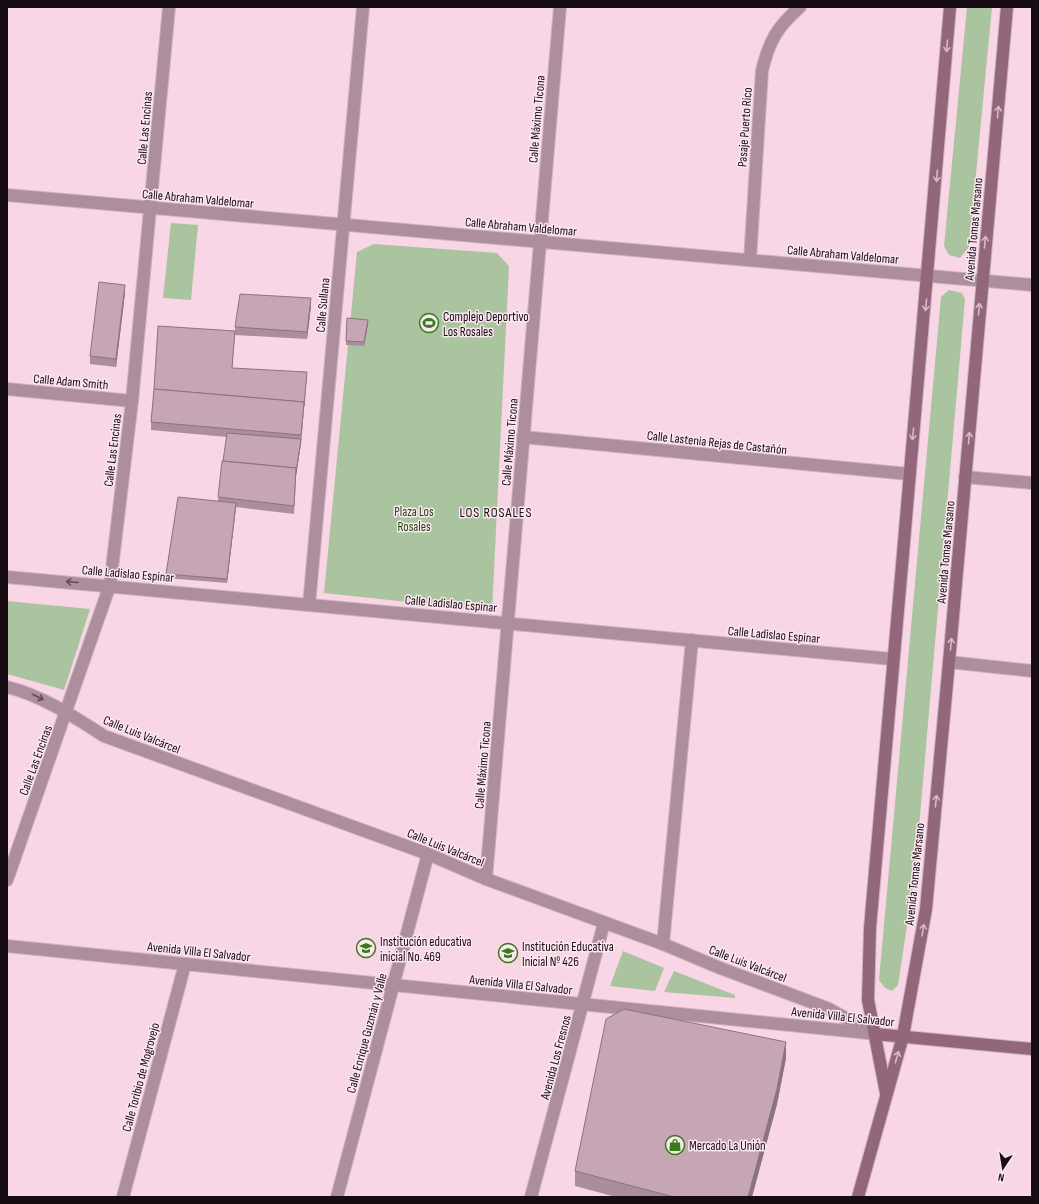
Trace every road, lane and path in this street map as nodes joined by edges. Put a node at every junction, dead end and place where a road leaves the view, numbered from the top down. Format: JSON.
{"nodes":[{"id":1,"x":169,"y":7,"type":"edge"},
{"id":2,"x":363,"y":7,"type":"edge"},
{"id":3,"x":560,"y":7,"type":"edge"},
{"id":4,"x":800,"y":7,"type":"edge"},
{"id":5,"x":950,"y":7,"type":"edge"},
{"id":6,"x":1007,"y":7,"type":"edge"},
{"id":7,"x":7,"y":195,"type":"edge"},
{"id":8,"x":150,"y":208,"type":"junction"},
{"id":9,"x":343,"y":224,"type":"junction"},
{"id":10,"x":540,"y":242,"type":"junction"},
{"id":11,"x":750,"y":260,"type":"junction"},
{"id":12,"x":929,"y":276,"type":"junction"},
{"id":13,"x":982,"y":280,"type":"junction"},
{"id":14,"x":1032,"y":285,"type":"edge"},
{"id":15,"x":7,"y":389,"type":"edge"},
{"id":16,"x":132,"y":401,"type":"junction"},
{"id":17,"x":523,"y":437,"type":"junction"},
{"id":18,"x":909,"y":474,"type":"junction"},
{"id":19,"x":966,"y":477,"type":"junction"},
{"id":20,"x":1032,"y":483,"type":"edge"},
{"id":21,"x":7,"y":577,"type":"edge"},
{"id":22,"x":110,"y":585,"type":"junction"},
{"id":23,"x":309,"y":605,"type":"junction"},
{"id":24,"x":508,"y":622,"type":"junction"},
{"id":25,"x":692,"y":640,"type":"junction"},
{"id":26,"x":892,"y":659,"type":"junction"},
{"id":27,"x":950,"y":662,"type":"junction"},
{"id":28,"x":1032,"y":670,"type":"edge"},
{"id":29,"x":7,"y":687,"type":"edge"},
{"id":30,"x":67,"y":712,"type":"junction"},
{"id":31,"x":428,"y":854,"type":"junction"},
{"id":32,"x":486,"y":879,"type":"junction"},
{"id":33,"x":7,"y":880,"type":"edge"},
{"id":34,"x":604,"y":923,"type":"junction"},
{"id":35,"x":663,"y":944,"type":"junction"},
{"id":36,"x":7,"y":946,"type":"edge"},
{"id":37,"x":185,"y":964,"type":"junction"},
{"id":38,"x":394,"y":985,"type":"junction"},
{"id":39,"x":583,"y":1004,"type":"junction"},
{"id":40,"x":875,"y":1034,"type":"junction"},
{"id":41,"x":903,"y":1036,"type":"junction"},
{"id":42,"x":1032,"y":1049,"type":"edge"},
{"id":43,"x":886,"y":1095,"type":"junction"},
{"id":44,"x":123,"y":1197,"type":"edge"},
{"id":45,"x":337,"y":1197,"type":"edge"},
{"id":46,"x":531,"y":1197,"type":"edge"},
{"id":47,"x":858,"y":1197,"type":"edge"}],
"edges":[{"from":1,"to":8,"type":"street","name":"Calle Las Encinas"},
{"from":2,"to":9,"type":"street","name":"Calle Sullana"},
{"from":3,"to":10,"type":"street","name":"Calle Máximo Ticona"},
{"from":4,"to":11,"type":"street","name":"Pasaje Puerto Rico"},
{"from":5,"to":12,"type":"street","name":"Avenida Tomas Marsano","one_way":true},
{"from":13,"to":6,"type":"street","name":"Avenida Tomas Marsano","one_way":true},
{"from":7,"to":8,"type":"street","name":"Calle Abraham Valdelomar"},
{"from":8,"to":9,"type":"street","name":"Calle Abraham Valdelomar"},
{"from":8,"to":16,"type":"street","name":"Calle Las Encinas"},
{"from":9,"to":10,"type":"street","name":"Calle Abraham Valdelomar"},
{"from":9,"to":23,"type":"street","name":"Calle Sullana"},
{"from":10,"to":11,"type":"street","name":"Calle Abraham Valdelomar"},
{"from":10,"to":17,"type":"street","name":"Calle Máximo Ticona"},
{"from":11,"to":12,"type":"street","name":"Calle Abraham Valdelomar"},
{"from":12,"to":13,"type":"street","name":"Calle Abraham Valdelomar"},
{"from":12,"to":18,"type":"street","name":"Avenida Tomas Marsano","one_way":true},
{"from":13,"to":14,"type":"street","name":"Calle Abraham Valdelomar"},
{"from":19,"to":13,"type":"street","name":"Avenida Tomas Marsano","one_way":true},
{"from":15,"to":16,"type":"street","name":"Calle Adam Smith"},
{"from":16,"to":22,"type":"street","name":"Calle Las Encinas"},
{"from":17,"to":18,"type":"street","name":"Calle Lastenia Rejas de Castañón"},
{"from":17,"to":24,"type":"street","name":"Calle Máximo Ticona"},
{"from":18,"to":26,"type":"street","name":"Avenida Tomas Marsano"},
{"from":19,"to":20,"type":"street"},
{"from":27,"to":19,"type":"street","name":"Avenida Tomas Marsano","one_way":true},
{"from":22,"to":21,"type":"street","name":"Calle Ladislao Espinar","one_way":true},
{"from":22,"to":23,"type":"street","name":"Calle Ladislao Espinar"},
{"from":22,"to":30,"type":"street","name":"Calle Las Encinas"},
{"from":23,"to":24,"type":"street","name":"Calle Ladislao Espinar"},
{"from":24,"to":25,"type":"street","name":"Calle Ladislao Espinar"},
{"from":24,"to":32,"type":"street","name":"Calle Máximo Ticona"},
{"from":25,"to":26,"type":"street","name":"Calle Ladislao Espinar"},
{"from":25,"to":35,"type":"street"},
{"from":26,"to":40,"type":"street","name":"Avenida Tomas Marsano"},
{"from":27,"to":28,"type":"street"},
{"from":41,"to":27,"type":"street","name":"Avenida Tomas Marsano","one_way":true},
{"from":29,"to":30,"type":"street","name":"Calle Luis Valcárcel","one_way":true},
{"from":30,"to":31,"type":"street","name":"Calle Luis Valcárcel"},
{"from":30,"to":33,"type":"street","name":"Calle Las Encinas"},
{"from":31,"to":32,"type":"street","name":"Calle Luis Valcárcel"},
{"from":31,"to":38,"type":"street","name":"Calle Enrique Guzmán y Valle"},
{"from":32,"to":34,"type":"street","name":"Calle Luis Valcárcel"},
{"from":34,"to":35,"type":"street","name":"Calle Luis Valcárcel"},
{"from":34,"to":39,"type":"street","name":"Avenida Los Fresnos"},
{"from":35,"to":40,"type":"street","name":"Calle Luis Valcárcel"},
{"from":36,"to":37,"type":"street","name":"Avenida Villa El Salvador"},
{"from":37,"to":38,"type":"street","name":"Avenida Villa El Salvador"},
{"from":37,"to":44,"type":"street","name":"Calle Toribio de Mogrovejo"},
{"from":38,"to":39,"type":"street","name":"Avenida Villa El Salvador"},
{"from":38,"to":45,"type":"street","name":"Calle Enrique Guzmán y Valle"},
{"from":39,"to":40,"type":"street","name":"Avenida Villa El Salvador"},
{"from":39,"to":46,"type":"street","name":"Avenida Los Fresnos"},
{"from":40,"to":41,"type":"street","name":"Avenida Villa El Salvador"},
{"from":40,"to":43,"type":"street","name":"Avenida Tomas Marsano"},
{"from":41,"to":42,"type":"street","name":"Avenida Villa El Salvador"},
{"from":43,"to":41,"type":"street","name":"Avenida Tomas Marsano","one_way":true},
{"from":43,"to":47,"type":"street","name":"Avenida Tomas Marsano"}]}
